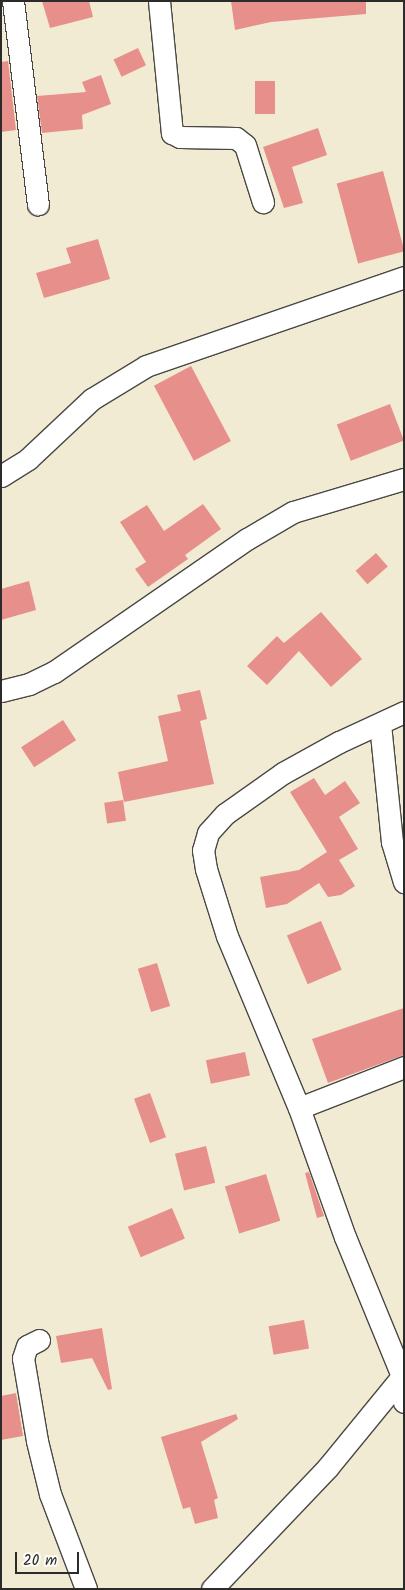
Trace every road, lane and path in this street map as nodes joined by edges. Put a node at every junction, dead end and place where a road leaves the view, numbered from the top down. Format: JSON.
{"nodes":[{"id":1,"x":13,"y":1,"type":"edge"},
{"id":2,"x":159,"y":1,"type":"edge"},
{"id":3,"x":263,"y":202,"type":"dead end"},
{"id":4,"x":38,"y":204,"type":"dead end"},
{"id":5,"x":404,"y":277,"type":"edge"},
{"id":6,"x":1,"y":476,"type":"edge"},
{"id":7,"x":404,"y":479,"type":"edge"},
{"id":8,"x":1,"y":691,"type":"edge"},
{"id":9,"x":404,"y":712,"type":"edge"},
{"id":10,"x":380,"y":724,"type":"junction"},
{"id":11,"x":404,"y":882,"type":"edge"},
{"id":12,"x":404,"y":1067,"type":"edge"},
{"id":13,"x":299,"y":1108,"type":"junction"},
{"id":14,"x":39,"y":1340,"type":"dead end"},
{"id":15,"x":403,"y":1375,"type":"edge"},
{"id":16,"x":404,"y":1402,"type":"edge"},
{"id":17,"x":86,"y":1589,"type":"edge"},
{"id":18,"x":212,"y":1589,"type":"edge"}],
"edges":[{"from":1,"to":4,"type":"street"},
{"from":2,"to":3,"type":"street"},
{"from":5,"to":6,"type":"street"},
{"from":7,"to":8,"type":"street"},
{"from":9,"to":10,"type":"street"},
{"from":10,"to":11,"type":"street"},
{"from":10,"to":13,"type":"street"},
{"from":12,"to":13,"type":"street"},
{"from":13,"to":15,"type":"street"},
{"from":14,"to":17,"type":"street"},
{"from":15,"to":16,"type":"street"},
{"from":15,"to":18,"type":"street"}]}
